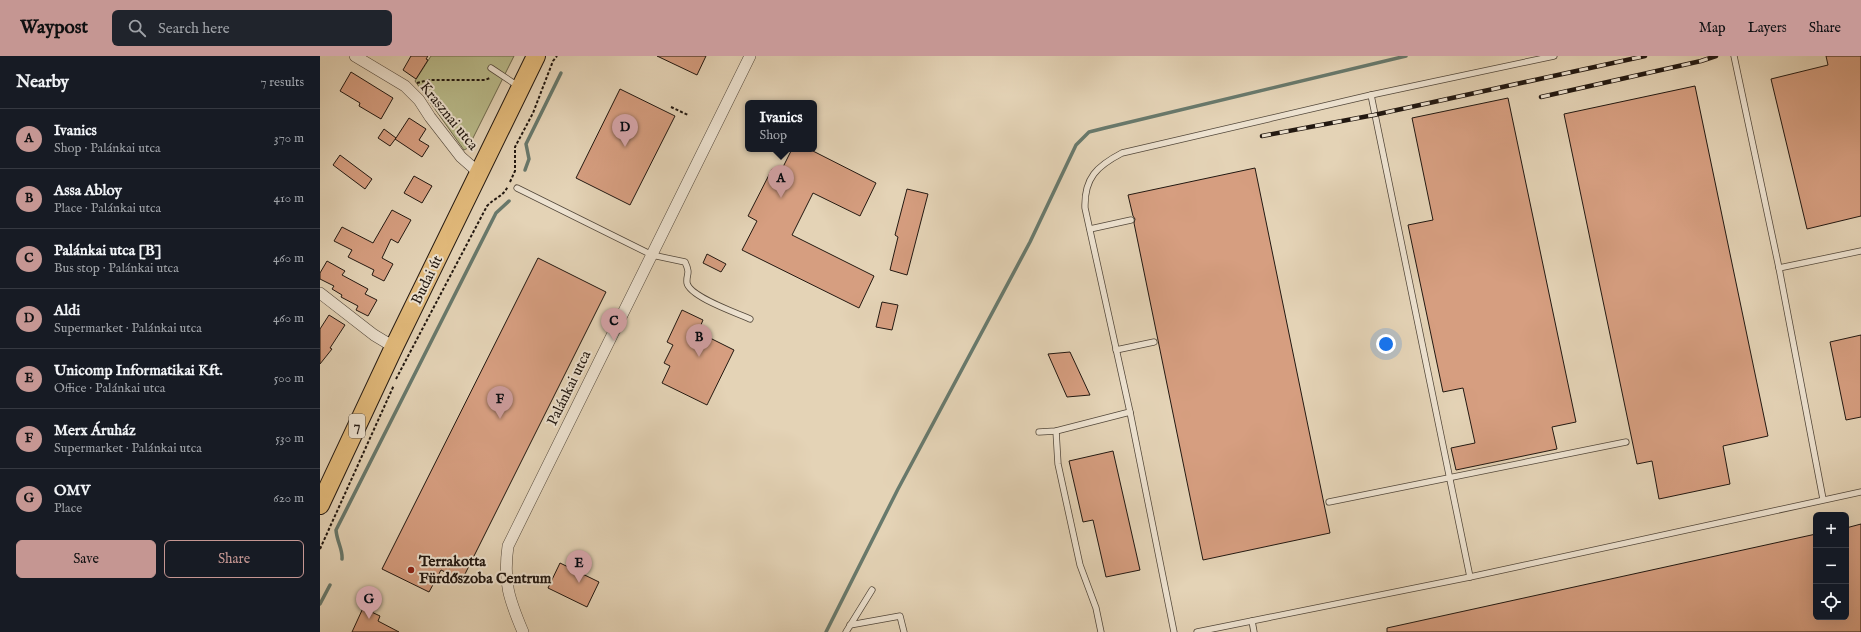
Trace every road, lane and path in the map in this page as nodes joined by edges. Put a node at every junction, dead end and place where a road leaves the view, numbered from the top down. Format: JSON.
{"nodes":[{"id":1,"x":355,"y":56,"type":"edge"},
{"id":2,"x":536,"y":56,"type":"edge"},
{"id":3,"x":557,"y":56,"type":"edge"},
{"id":4,"x":750,"y":56,"type":"edge"},
{"id":5,"x":1554,"y":56,"type":"edge"},
{"id":6,"x":1734,"y":56,"type":"edge"},
{"id":7,"x":491,"y":68,"type":"dead end"},
{"id":8,"x":501,"y":74,"type":"junction"},
{"id":9,"x":405,"y":86,"type":"junction"},
{"id":10,"x":520,"y":87,"type":"junction"},
{"id":11,"x":1371,"y":96,"type":"junction"},
{"id":12,"x":671,"y":107,"type":"dead end"},
{"id":13,"x":688,"y":115,"type":"dead end"},
{"id":14,"x":478,"y":172,"type":"junction"},
{"id":15,"x":517,"y":188,"type":"dead end"},
{"id":16,"x":1131,"y":220,"type":"dead end"},
{"id":17,"x":1090,"y":229,"type":"junction"},
{"id":18,"x":1861,"y":251,"type":"edge"},
{"id":19,"x":652,"y":255,"type":"junction"},
{"id":20,"x":1779,"y":268,"type":"junction"},
{"id":21,"x":320,"y":293,"type":"edge"},
{"id":22,"x":750,"y":319,"type":"dead end"},
{"id":23,"x":1154,"y":342,"type":"dead end"},
{"id":24,"x":394,"y":348,"type":"junction"},
{"id":25,"x":1116,"y":350,"type":"junction"},
{"id":26,"x":1130,"y":412,"type":"junction"},
{"id":27,"x":1056,"y":430,"type":"junction"},
{"id":28,"x":1039,"y":432,"type":"dead end"},
{"id":29,"x":1626,"y":442,"type":"dead end"},
{"id":30,"x":1449,"y":478,"type":"junction"},
{"id":31,"x":1861,"y":492,"type":"edge"},
{"id":32,"x":1823,"y":499,"type":"junction"},
{"id":33,"x":1329,"y":502,"type":"dead end"},
{"id":34,"x":320,"y":506,"type":"edge"},
{"id":35,"x":320,"y":549,"type":"edge"},
{"id":36,"x":1470,"y":577,"type":"junction"},
{"id":37,"x":872,"y":590,"type":"dead end"},
{"id":38,"x":1252,"y":621,"type":"junction"},
{"id":39,"x":850,"y":625,"type":"junction"},
{"id":40,"x":523,"y":632,"type":"edge"},
{"id":41,"x":846,"y":632,"type":"edge"},
{"id":42,"x":904,"y":632,"type":"edge"},
{"id":43,"x":1101,"y":632,"type":"edge"},
{"id":44,"x":1174,"y":632,"type":"edge"},
{"id":45,"x":1197,"y":632,"type":"edge"},
{"id":46,"x":1254,"y":632,"type":"edge"}],
"edges":[{"from":1,"to":9,"type":"street","name":"Krasznai utca"},
{"from":2,"to":10,"type":"main road","name":"Budai út","number":"7"},
{"from":3,"to":35,"type":"path"},
{"from":4,"to":19,"type":"street","name":"Palánkai utca"},
{"from":5,"to":11,"type":"lane"},
{"from":6,"to":20,"type":"lane"},
{"from":7,"to":8,"type":"lane"},
{"from":8,"to":9,"type":"path"},
{"from":8,"to":10,"type":"lane"},
{"from":9,"to":14,"type":"street","name":"Krasznai utca"},
{"from":10,"to":14,"type":"main road","name":"Budai út","number":"7"},
{"from":11,"to":17,"type":"lane"},
{"from":11,"to":30,"type":"lane"},
{"from":12,"to":13,"type":"path"},
{"from":14,"to":24,"type":"main road","name":"Budai út","number":"7"},
{"from":15,"to":19,"type":"lane"},
{"from":16,"to":17,"type":"lane"},
{"from":17,"to":25,"type":"lane"},
{"from":18,"to":20,"type":"lane"},
{"from":19,"to":22,"type":"lane"},
{"from":19,"to":40,"type":"street","name":"Palánkai utca"},
{"from":20,"to":32,"type":"lane"},
{"from":21,"to":24,"type":"street"},
{"from":23,"to":25,"type":"lane"},
{"from":24,"to":34,"type":"main road","name":"Budai út","number":"7"},
{"from":25,"to":26,"type":"lane"},
{"from":26,"to":27,"type":"lane"},
{"from":26,"to":44,"type":"lane"},
{"from":27,"to":28,"type":"lane"},
{"from":27,"to":43,"type":"lane"},
{"from":29,"to":30,"type":"lane"},
{"from":30,"to":33,"type":"lane"},
{"from":30,"to":36,"type":"lane"},
{"from":31,"to":32,"type":"lane"},
{"from":32,"to":36,"type":"lane"},
{"from":36,"to":38,"type":"lane"},
{"from":37,"to":39,"type":"lane"},
{"from":38,"to":45,"type":"lane"},
{"from":38,"to":46,"type":"lane"},
{"from":39,"to":41,"type":"lane"},
{"from":39,"to":42,"type":"lane"}]}
